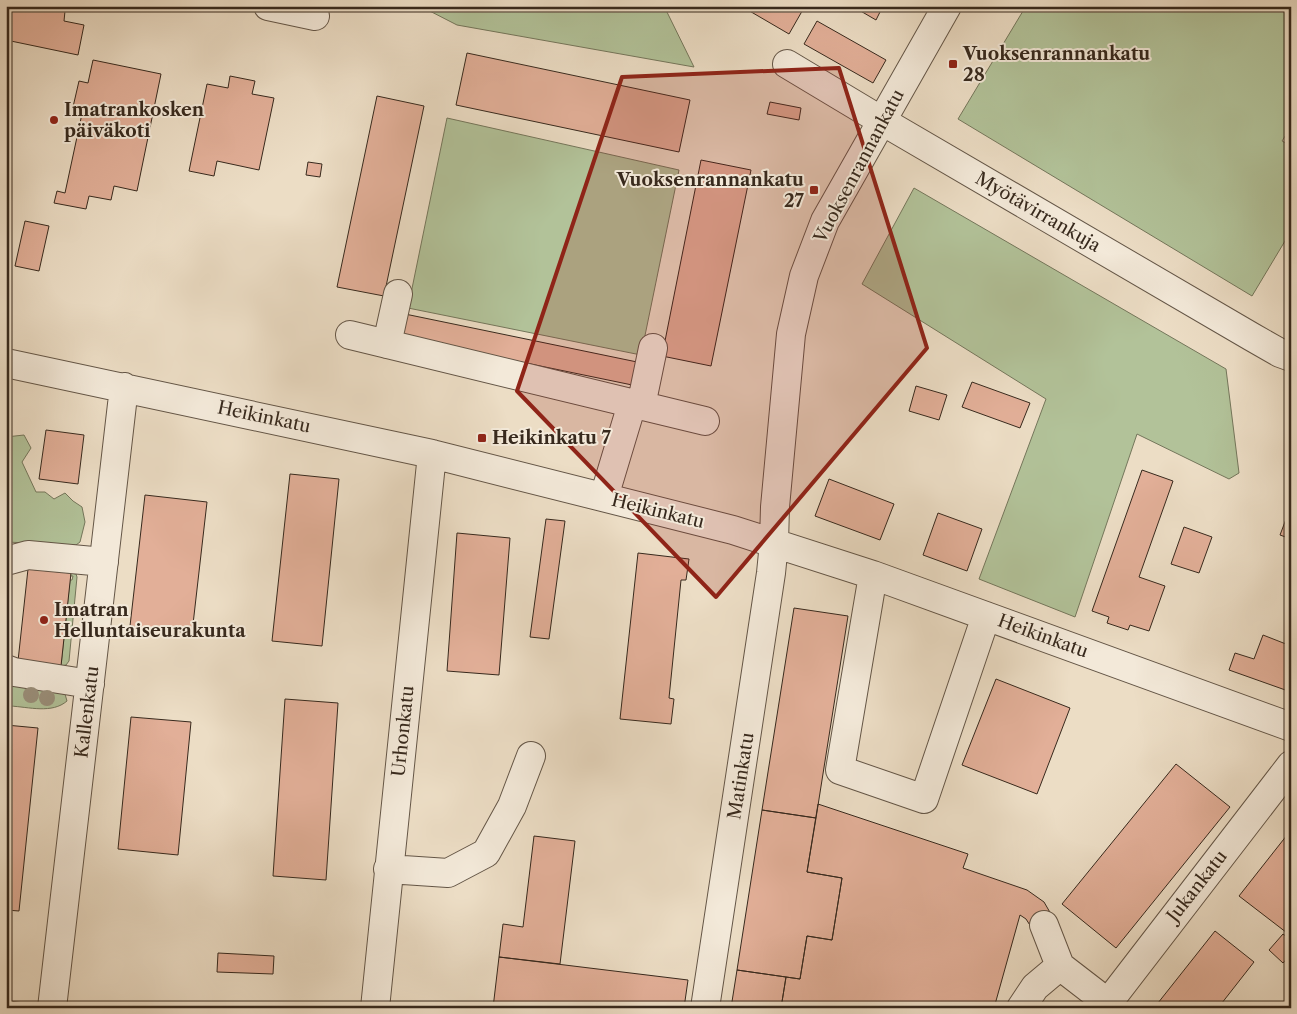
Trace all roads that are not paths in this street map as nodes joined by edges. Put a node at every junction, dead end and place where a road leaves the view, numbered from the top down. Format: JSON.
{"nodes":[{"id":1,"x":268,"y":6,"type":"edge"},
{"id":2,"x":947,"y":6,"type":"edge"},
{"id":3,"x":315,"y":16,"type":"dead end"},
{"id":4,"x":787,"y":64,"type":"dead end"},
{"id":5,"x":882,"y":122,"type":"junction"},
{"id":6,"x":398,"y":294,"type":"dead end"},
{"id":7,"x":350,"y":335,"type":"dead end"},
{"id":8,"x":387,"y":344,"type":"junction"},
{"id":9,"x":653,"y":348,"type":"dead end"},
{"id":10,"x":1287,"y":349,"type":"edge"},
{"id":11,"x":6,"y":363,"type":"edge"},
{"id":12,"x":124,"y":387,"type":"junction"},
{"id":13,"x":637,"y":405,"type":"junction"},
{"id":14,"x":705,"y":421,"type":"dead end"},
{"id":15,"x":432,"y":454,"type":"junction"},
{"id":16,"x":604,"y":497,"type":"junction"},
{"id":17,"x":774,"y":543,"type":"junction"},
{"id":18,"x":6,"y":562,"type":"edge"},
{"id":19,"x":104,"y":562,"type":"junction"},
{"id":20,"x":873,"y":575,"type":"junction"},
{"id":21,"x":986,"y":616,"type":"junction"},
{"id":22,"x":6,"y":669,"type":"edge"},
{"id":23,"x":90,"y":684,"type":"junction"},
{"id":24,"x":1291,"y":727,"type":"edge"},
{"id":25,"x":531,"y":756,"type":"dead end"},
{"id":26,"x":1291,"y":765,"type":"edge"},
{"id":27,"x":388,"y":869,"type":"junction"},
{"id":28,"x":1044,"y":925,"type":"dead end"},
{"id":29,"x":1060,"y":966,"type":"junction"},
{"id":30,"x":1106,"y":1005,"type":"edge"},
{"id":31,"x":52,"y":1008,"type":"edge"},
{"id":32,"x":375,"y":1008,"type":"edge"},
{"id":33,"x":705,"y":1008,"type":"edge"},
{"id":34,"x":1021,"y":1008,"type":"edge"}],
"edges":[{"from":1,"to":3,"type":"street"},
{"from":2,"to":5,"type":"street","name":"Vuoksenrannankatu"},
{"from":4,"to":5,"type":"street","name":"Myötävirrankuja"},
{"from":5,"to":10,"type":"street","name":"Myötävirrankuja"},
{"from":5,"to":17,"type":"street","name":"Vuoksenrannankatu"},
{"from":6,"to":8,"type":"street"},
{"from":7,"to":8,"type":"street"},
{"from":8,"to":13,"type":"street"},
{"from":9,"to":13,"type":"street"},
{"from":11,"to":12,"type":"street","name":"Heikinkatu"},
{"from":12,"to":15,"type":"street","name":"Heikinkatu"},
{"from":12,"to":19,"type":"street","name":"Kallenkatu"},
{"from":13,"to":14,"type":"street"},
{"from":13,"to":16,"type":"street"},
{"from":15,"to":16,"type":"street","name":"Heikinkatu"},
{"from":15,"to":27,"type":"street","name":"Urhonkatu"},
{"from":16,"to":17,"type":"street","name":"Heikinkatu"},
{"from":17,"to":20,"type":"street","name":"Heikinkatu"},
{"from":17,"to":33,"type":"street","name":"Matinkatu"},
{"from":18,"to":19,"type":"street"},
{"from":19,"to":23,"type":"street","name":"Kallenkatu"},
{"from":20,"to":21,"type":"street","name":"Heikinkatu"},
{"from":20,"to":21,"type":"street"},
{"from":21,"to":24,"type":"street","name":"Heikinkatu"},
{"from":22,"to":23,"type":"street"},
{"from":23,"to":31,"type":"street","name":"Kallenkatu"},
{"from":25,"to":27,"type":"street"},
{"from":26,"to":30,"type":"street","name":"Jukankatu"},
{"from":27,"to":32,"type":"street","name":"Urhonkatu"},
{"from":28,"to":29,"type":"street"},
{"from":29,"to":30,"type":"street"},
{"from":29,"to":34,"type":"street"}]}
